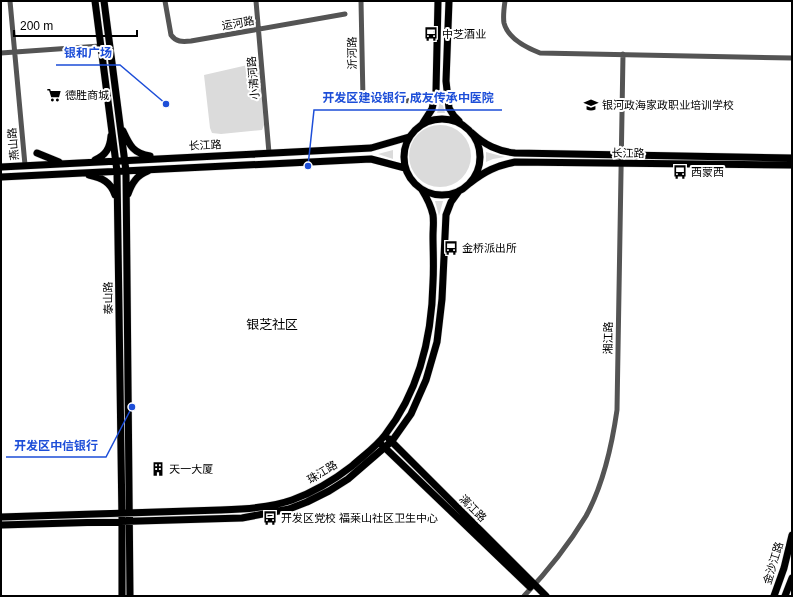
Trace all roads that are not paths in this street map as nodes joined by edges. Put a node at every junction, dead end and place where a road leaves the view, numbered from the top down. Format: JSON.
{"nodes":[{"id":1,"x":10,"y":1,"type":"edge"},
{"id":2,"x":95,"y":1,"type":"edge"},
{"id":3,"x":104,"y":1,"type":"edge"},
{"id":4,"x":165,"y":1,"type":"edge"},
{"id":5,"x":256,"y":1,"type":"edge"},
{"id":6,"x":361,"y":1,"type":"edge"},
{"id":7,"x":438,"y":1,"type":"edge"},
{"id":8,"x":449,"y":1,"type":"edge"},
{"id":9,"x":504,"y":1,"type":"edge"},
{"id":10,"x":344,"y":14,"type":"dead end"},
{"id":11,"x":259,"y":29,"type":"junction"},
{"id":12,"x":100,"y":46,"type":"junction"},
{"id":13,"x":16,"y":52,"type":"junction"},
{"id":14,"x":1,"y":53,"type":"edge"},
{"id":15,"x":623,"y":54,"type":"junction"},
{"id":16,"x":792,"y":58,"type":"edge"},
{"id":17,"x":416,"y":101,"type":"dead end"},
{"id":18,"x":423,"y":123,"type":"junction"},
{"id":19,"x":460,"y":123,"type":"junction"},
{"id":20,"x":120,"y":125,"type":"junction"},
{"id":21,"x":112,"y":126,"type":"junction"},
{"id":22,"x":472,"y":133,"type":"junction"},
{"id":23,"x":409,"y":136,"type":"junction"},
{"id":24,"x":38,"y":153,"type":"dead end"},
{"id":25,"x":269,"y":153,"type":"junction"},
{"id":26,"x":621,"y":155,"type":"junction"},
{"id":27,"x":164,"y":158,"type":"junction"},
{"id":28,"x":792,"y":158,"type":"edge"},
{"id":29,"x":116,"y":160,"type":"junction"},
{"id":30,"x":124,"y":160,"type":"junction"},
{"id":31,"x":90,"y":162,"type":"junction"},
{"id":32,"x":63,"y":163,"type":"junction"},
{"id":33,"x":620,"y":164,"type":"junction"},
{"id":34,"x":792,"y":165,"type":"edge"},
{"id":35,"x":25,"y":166,"type":"junction"},
{"id":36,"x":1,"y":167,"type":"edge"},
{"id":37,"x":405,"y":168,"type":"junction"},
{"id":38,"x":153,"y":170,"type":"junction"},
{"id":39,"x":117,"y":171,"type":"junction"},
{"id":40,"x":126,"y":171,"type":"junction"},
{"id":41,"x":81,"y":173,"type":"junction"},
{"id":42,"x":1,"y":177,"type":"edge"},
{"id":43,"x":470,"y":183,"type":"junction"},
{"id":44,"x":422,"y":190,"type":"junction"},
{"id":45,"x":459,"y":191,"type":"junction"},
{"id":46,"x":117,"y":200,"type":"junction"},
{"id":47,"x":126,"y":200,"type":"junction"},
{"id":48,"x":385,"y":435,"type":"junction"},
{"id":49,"x":392,"y":441,"type":"junction"},
{"id":50,"x":382,"y":444,"type":"junction"},
{"id":51,"x":130,"y":512,"type":"junction"},
{"id":52,"x":1,"y":516,"type":"edge"},
{"id":53,"x":122,"y":517,"type":"junction"},
{"id":54,"x":130,"y":520,"type":"junction"},
{"id":55,"x":1,"y":525,"type":"edge"},
{"id":56,"x":792,"y":535,"type":"edge"},
{"id":57,"x":792,"y":578,"type":"edge"},
{"id":58,"x":533,"y":586,"type":"junction"},
{"id":59,"x":122,"y":596,"type":"edge"},
{"id":60,"x":130,"y":596,"type":"edge"},
{"id":61,"x":524,"y":596,"type":"edge"},
{"id":62,"x":539,"y":596,"type":"edge"},
{"id":63,"x":546,"y":596,"type":"edge"},
{"id":64,"x":774,"y":596,"type":"edge"},
{"id":65,"x":785,"y":596,"type":"edge"}],
"edges":[{"from":1,"to":13,"type":"street","name":"燕山路"},
{"from":2,"to":12,"type":"main road","name":"泰山路"},
{"from":3,"to":20,"type":"main road","name":"泰山路"},
{"from":4,"to":11,"type":"street","name":"运河路"},
{"from":5,"to":11,"type":"street","name":"小清河路"},
{"from":6,"to":17,"type":"street","name":"沂河路"},
{"from":7,"to":18,"type":"main road"},
{"from":8,"to":19,"type":"main road"},
{"from":9,"to":15,"type":"street"},
{"from":10,"to":11,"type":"street","name":"运河路"},
{"from":11,"to":25,"type":"street","name":"小清河路"},
{"from":12,"to":13,"type":"street"},
{"from":12,"to":21,"type":"main road","name":"泰山路"},
{"from":13,"to":14,"type":"street"},
{"from":13,"to":35,"type":"street","name":"燕山路"},
{"from":15,"to":16,"type":"street"},
{"from":15,"to":26,"type":"street","name":"湘江路"},
{"from":18,"to":19,"type":"main road"},
{"from":18,"to":23,"type":"main road"},
{"from":19,"to":22,"type":"main road"},
{"from":20,"to":27,"type":"main road"},
{"from":20,"to":30,"type":"main road","name":"泰山路"},
{"from":21,"to":29,"type":"main road","name":"泰山路"},
{"from":21,"to":31,"type":"main road"},
{"from":22,"to":26,"type":"main road","name":"长江路"},
{"from":22,"to":43,"type":"main road"},
{"from":23,"to":25,"type":"main road","name":"长江路"},
{"from":23,"to":37,"type":"main road"},
{"from":24,"to":32,"type":"main road"},
{"from":25,"to":27,"type":"main road","name":"长江路"},
{"from":26,"to":28,"type":"main road","name":"长江路"},
{"from":26,"to":33,"type":"street","name":"湘江路"},
{"from":27,"to":30,"type":"main road","name":"长江路"},
{"from":29,"to":30,"type":"main road","name":"长江路"},
{"from":29,"to":31,"type":"main road","name":"长江路"},
{"from":29,"to":39,"type":"main road","name":"泰山路"},
{"from":30,"to":40,"type":"main road","name":"泰山路"},
{"from":31,"to":32,"type":"main road","name":"长江路"},
{"from":32,"to":35,"type":"main road","name":"长江路"},
{"from":33,"to":34,"type":"main road","name":"长江路"},
{"from":33,"to":43,"type":"main road","name":"长江路"},
{"from":33,"to":58,"type":"street","name":"湘江路"},
{"from":35,"to":36,"type":"main road","name":"长江路"},
{"from":37,"to":38,"type":"main road","name":"长江路"},
{"from":37,"to":44,"type":"main road"},
{"from":38,"to":40,"type":"main road","name":"长江路"},
{"from":38,"to":47,"type":"main road"},
{"from":39,"to":40,"type":"main road","name":"长江路"},
{"from":39,"to":41,"type":"main road","name":"长江路"},
{"from":39,"to":46,"type":"main road","name":"泰山路"},
{"from":40,"to":47,"type":"main road","name":"泰山路"},
{"from":41,"to":42,"type":"main road","name":"长江路"},
{"from":41,"to":46,"type":"main road"},
{"from":43,"to":45,"type":"main road"},
{"from":44,"to":45,"type":"main road"},
{"from":44,"to":48,"type":"main road","name":"珠江路"},
{"from":45,"to":49,"type":"main road"},
{"from":46,"to":53,"type":"main road","name":"泰山路"},
{"from":47,"to":51,"type":"main road","name":"泰山路"},
{"from":48,"to":49,"type":"main road","name":"漓江路"},
{"from":48,"to":50,"type":"main road","name":"珠江路"},
{"from":49,"to":50,"type":"main road"},
{"from":49,"to":58,"type":"main road","name":"漓江路"},
{"from":50,"to":51,"type":"main road","name":"珠江路"},
{"from":50,"to":54,"type":"main road"},
{"from":50,"to":58,"type":"main road","name":"漓江路"},
{"from":51,"to":53,"type":"main road","name":"珠江路"},
{"from":51,"to":54,"type":"main road","name":"泰山路"},
{"from":52,"to":53,"type":"main road","name":"珠江路"},
{"from":53,"to":54,"type":"main road"},
{"from":53,"to":55,"type":"main road"},
{"from":53,"to":59,"type":"main road","name":"泰山路"},
{"from":54,"to":60,"type":"main road","name":"泰山路"},
{"from":56,"to":64,"type":"main road","name":"金沙江路"},
{"from":57,"to":65,"type":"main road","name":"金沙江路"},
{"from":58,"to":61,"type":"street","name":"湘江路"},
{"from":58,"to":62,"type":"main road","name":"漓江路"},
{"from":58,"to":63,"type":"main road","name":"漓江路"}]}
